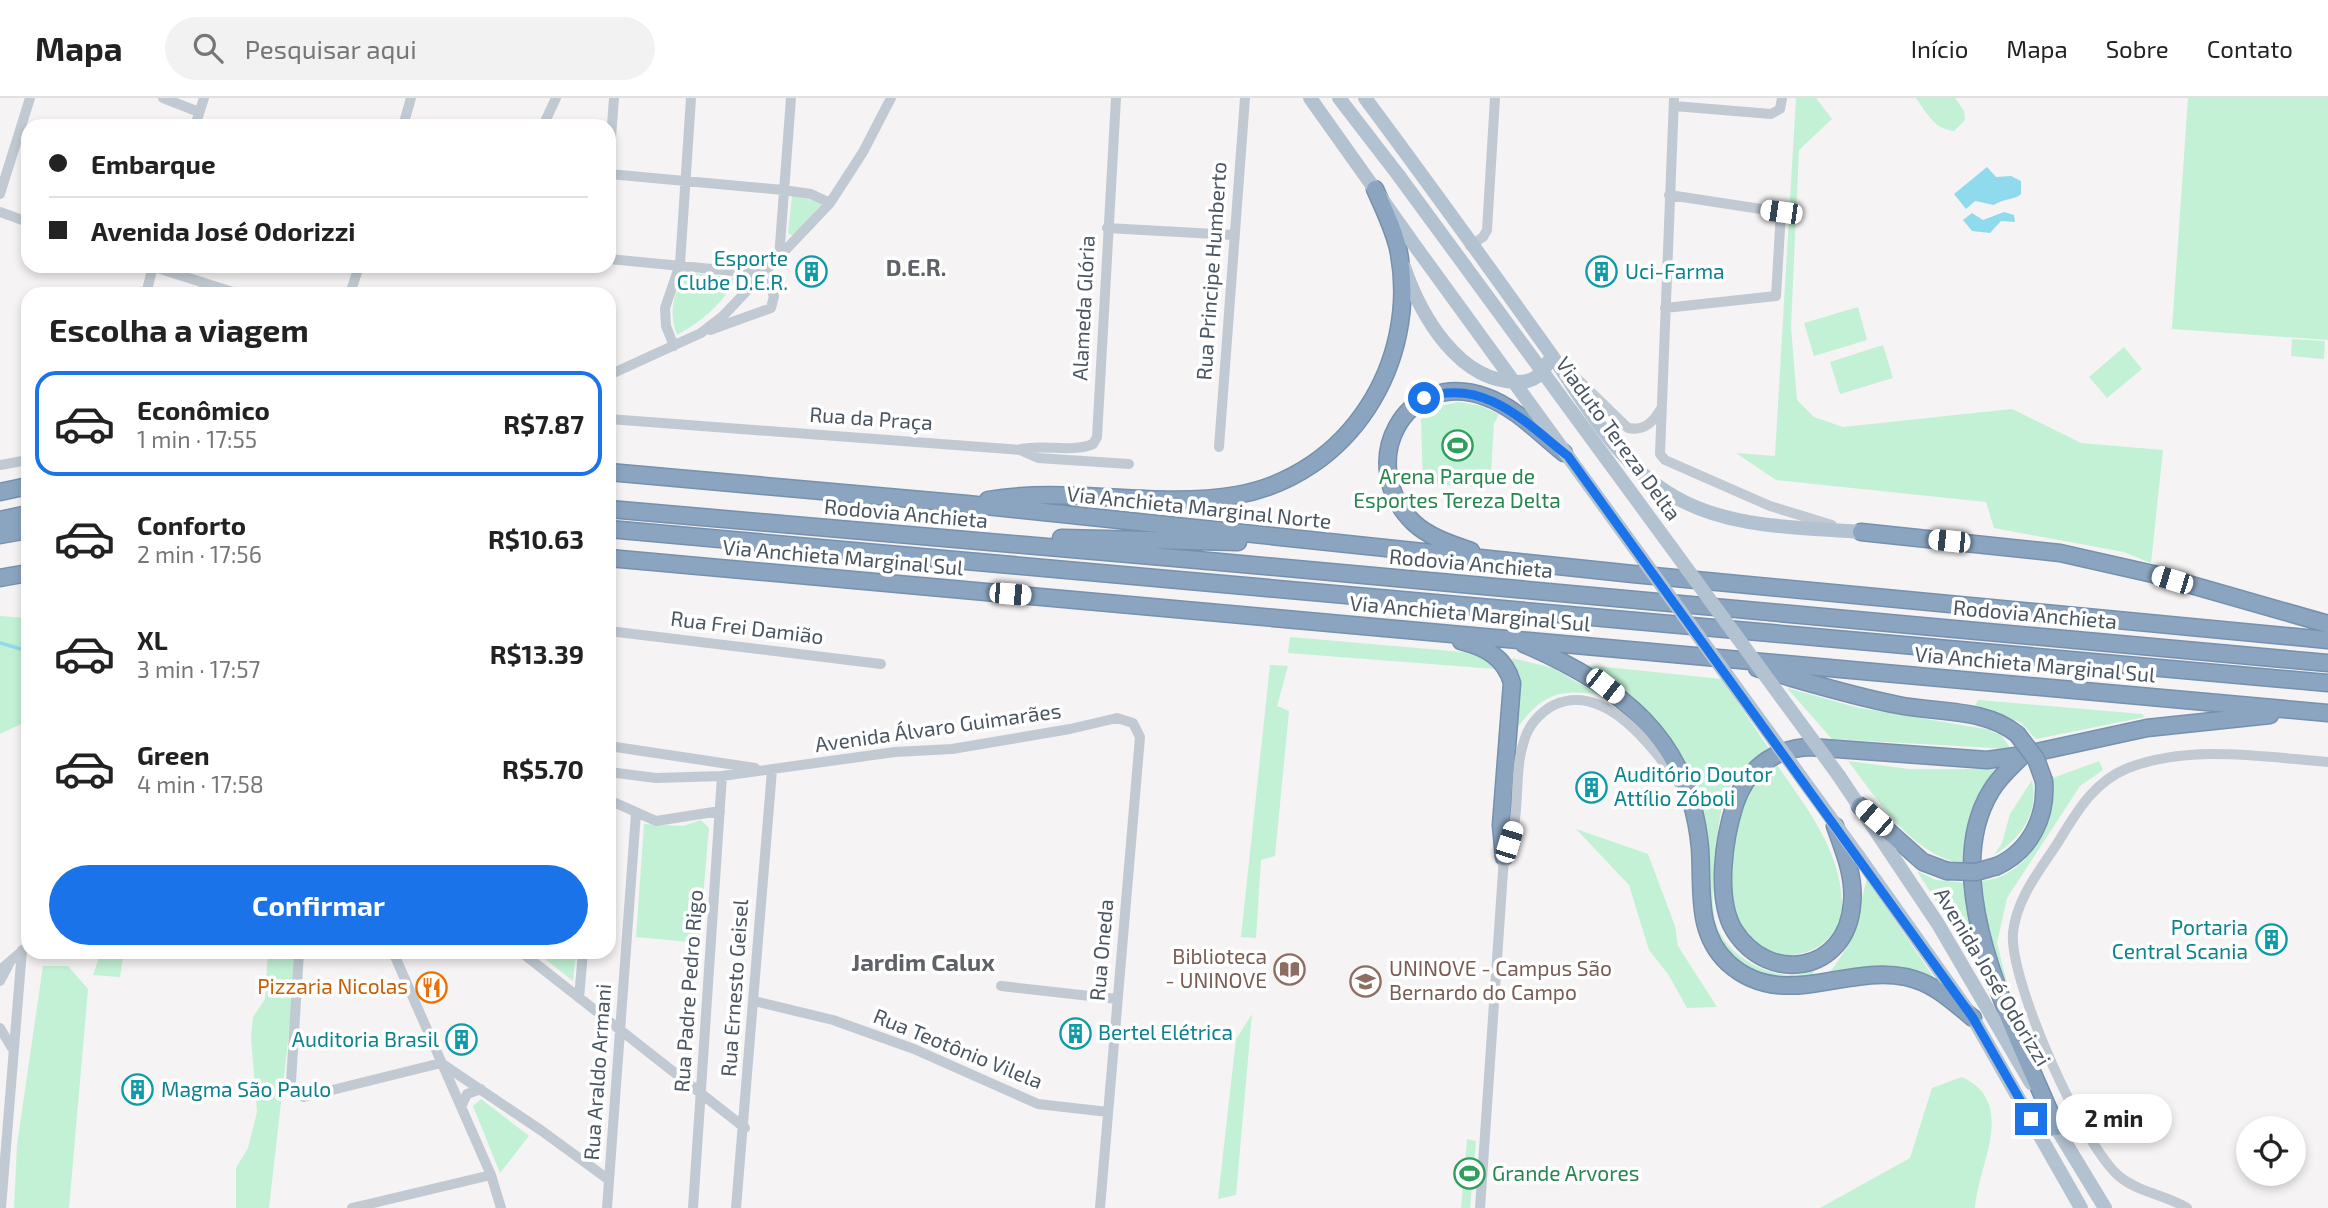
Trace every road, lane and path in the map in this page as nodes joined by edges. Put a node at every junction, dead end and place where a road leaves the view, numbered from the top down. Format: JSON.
{"nodes":[{"id":1,"x":30,"y":98,"type":"edge"},
{"id":2,"x":163,"y":98,"type":"edge"},
{"id":3,"x":204,"y":98,"type":"edge"},
{"id":4,"x":411,"y":98,"type":"edge"},
{"id":5,"x":556,"y":98,"type":"edge"},
{"id":6,"x":614,"y":98,"type":"edge"},
{"id":7,"x":691,"y":98,"type":"edge"},
{"id":8,"x":791,"y":98,"type":"edge"},
{"id":9,"x":891,"y":98,"type":"edge"},
{"id":10,"x":1116,"y":98,"type":"edge"},
{"id":11,"x":1245,"y":98,"type":"edge"},
{"id":12,"x":1310,"y":98,"type":"edge"},
{"id":13,"x":1339,"y":98,"type":"edge"},
{"id":14,"x":1495,"y":98,"type":"edge"},
{"id":15,"x":1782,"y":98,"type":"edge"},
{"id":16,"x":1367,"y":100,"type":"edge"},
{"id":17,"x":1674,"y":102,"type":"edge"},
{"id":18,"x":199,"y":112,"type":"junction"},
{"id":19,"x":23,"y":119,"type":"edge"},
{"id":20,"x":197,"y":119,"type":"edge"},
{"id":21,"x":405,"y":119,"type":"edge"},
{"id":22,"x":546,"y":119,"type":"edge"},
{"id":23,"x":612,"y":119,"type":"edge"},
{"id":24,"x":21,"y":127,"type":"edge"},
{"id":25,"x":616,"y":175,"type":"edge"},
{"id":26,"x":684,"y":180,"type":"junction"},
{"id":27,"x":1374,"y":189,"type":"junction"},
{"id":28,"x":783,"y":190,"type":"junction"},
{"id":29,"x":0,"y":194,"type":"edge"},
{"id":30,"x":1669,"y":195,"type":"junction"},
{"id":31,"x":830,"y":203,"type":"junction"},
{"id":32,"x":0,"y":212,"type":"edge"},
{"id":33,"x":21,"y":220,"type":"edge"},
{"id":34,"x":1107,"y":228,"type":"junction"},
{"id":35,"x":1233,"y":235,"type":"junction"},
{"id":36,"x":1470,"y":246,"type":"junction"},
{"id":37,"x":1400,"y":256,"type":"junction"},
{"id":38,"x":779,"y":258,"type":"junction"},
{"id":39,"x":616,"y":259,"type":"edge"},
{"id":40,"x":680,"y":264,"type":"junction"},
{"id":41,"x":174,"y":273,"type":"edge"},
{"id":42,"x":765,"y":274,"type":"junction"},
{"id":43,"x":217,"y":287,"type":"edge"},
{"id":44,"x":1665,"y":308,"type":"junction"},
{"id":45,"x":701,"y":333,"type":"junction"},
{"id":46,"x":674,"y":346,"type":"junction"},
{"id":47,"x":1550,"y":352,"type":"junction"},
{"id":48,"x":616,"y":372,"type":"edge"},
{"id":49,"x":1661,"y":407,"type":"junction"},
{"id":50,"x":616,"y":420,"type":"edge"},
{"id":51,"x":1219,"y":447,"type":"dead end"},
{"id":52,"x":1020,"y":450,"type":"junction"},
{"id":53,"x":1568,"y":456,"type":"junction"},
{"id":54,"x":21,"y":461,"type":"edge"},
{"id":55,"x":1129,"y":464,"type":"dead end"},
{"id":56,"x":0,"y":465,"type":"edge"},
{"id":57,"x":616,"y":473,"type":"edge"},
{"id":58,"x":21,"y":488,"type":"edge"},
{"id":59,"x":0,"y":492,"type":"edge"},
{"id":60,"x":967,"y":504,"type":"junction"},
{"id":61,"x":616,"y":510,"type":"edge"},
{"id":62,"x":21,"y":516,"type":"edge"},
{"id":63,"x":0,"y":520,"type":"edge"},
{"id":64,"x":616,"y":530,"type":"edge"},
{"id":65,"x":21,"y":531,"type":"edge"},
{"id":66,"x":1861,"y":532,"type":"junction"},
{"id":67,"x":871,"y":533,"type":"junction"},
{"id":68,"x":0,"y":535,"type":"edge"},
{"id":69,"x":1339,"y":544,"type":"junction"},
{"id":70,"x":616,"y":559,"type":"edge"},
{"id":71,"x":1496,"y":561,"type":"junction"},
{"id":72,"x":21,"y":574,"type":"edge"},
{"id":73,"x":0,"y":578,"type":"edge"},
{"id":74,"x":2328,"y":624,"type":"edge"},
{"id":75,"x":1414,"y":630,"type":"junction"},
{"id":76,"x":616,"y":632,"type":"edge"},
{"id":77,"x":1509,"y":638,"type":"junction"},
{"id":78,"x":2328,"y":640,"type":"edge"},
{"id":79,"x":1718,"y":657,"type":"junction"},
{"id":80,"x":2328,"y":663,"type":"edge"},
{"id":81,"x":881,"y":664,"type":"dead end"},
{"id":82,"x":2328,"y":683,"type":"edge"},
{"id":83,"x":2304,"y":711,"type":"junction"},
{"id":84,"x":2328,"y":713,"type":"edge"},
{"id":85,"x":1139,"y":737,"type":"joint"},
{"id":86,"x":616,"y":747,"type":"edge"},
{"id":87,"x":2023,"y":755,"type":"junction"},
{"id":88,"x":670,"y":757,"type":"junction"},
{"id":89,"x":2328,"y":762,"type":"edge"},
{"id":90,"x":772,"y":770,"type":"junction"},
{"id":91,"x":616,"y":773,"type":"edge"},
{"id":92,"x":722,"y":776,"type":"junction"},
{"id":93,"x":679,"y":778,"type":"junction"},
{"id":94,"x":1690,"y":799,"type":"junction"},
{"id":95,"x":616,"y":803,"type":"edge"},
{"id":96,"x":1860,"y":806,"type":"junction"},
{"id":97,"x":720,"y":811,"type":"junction"},
{"id":98,"x":636,"y":813,"type":"junction"},
{"id":99,"x":1834,"y":822,"type":"junction"},
{"id":100,"x":1504,"y":857,"type":"junction"},
{"id":101,"x":1836,"y":946,"type":"junction"},
{"id":102,"x":21,"y":951,"type":"edge"},
{"id":103,"x":24,"y":959,"type":"edge"},
{"id":104,"x":299,"y":959,"type":"edge"},
{"id":105,"x":398,"y":959,"type":"edge"},
{"id":106,"x":530,"y":959,"type":"edge"},
{"id":107,"x":582,"y":959,"type":"edge"},
{"id":108,"x":10,"y":961,"type":"junction"},
{"id":109,"x":0,"y":970,"type":"edge"},
{"id":110,"x":0,"y":981,"type":"edge"},
{"id":111,"x":1820,"y":985,"type":"junction"},
{"id":112,"x":1002,"y":986,"type":"dead end"},
{"id":113,"x":579,"y":998,"type":"junction"},
{"id":114,"x":1117,"y":999,"type":"junction"},
{"id":115,"x":754,"y":1001,"type":"junction"},
{"id":116,"x":1973,"y":1018,"type":"junction"},
{"id":117,"x":0,"y":1028,"type":"edge"},
{"id":118,"x":620,"y":1032,"type":"junction"},
{"id":119,"x":12,"y":1048,"type":"junction"},
{"id":120,"x":441,"y":1063,"type":"junction"},
{"id":121,"x":481,"y":1089,"type":"junction"},
{"id":122,"x":702,"y":1097,"type":"junction"},
{"id":123,"x":461,"y":1107,"type":"junction"},
{"id":124,"x":1108,"y":1112,"type":"junction"},
{"id":125,"x":2056,"y":1127,"type":"junction"},
{"id":126,"x":745,"y":1128,"type":"junction"},
{"id":127,"x":491,"y":1175,"type":"junction"},
{"id":128,"x":609,"y":1180,"type":"junction"},
{"id":129,"x":1,"y":1208,"type":"edge"},
{"id":130,"x":352,"y":1208,"type":"edge"},
{"id":131,"x":501,"y":1208,"type":"edge"},
{"id":132,"x":607,"y":1208,"type":"edge"},
{"id":133,"x":693,"y":1208,"type":"edge"},
{"id":134,"x":736,"y":1208,"type":"edge"},
{"id":135,"x":1100,"y":1208,"type":"edge"},
{"id":136,"x":1480,"y":1208,"type":"edge"},
{"id":137,"x":2081,"y":1208,"type":"edge"},
{"id":138,"x":2105,"y":1208,"type":"edge"},
{"id":139,"x":2188,"y":1208,"type":"edge"}],
"edges":[{"from":1,"to":19,"type":"street"},
{"from":2,"to":18,"type":"street"},
{"from":3,"to":18,"type":"street"},
{"from":4,"to":21,"type":"street"},
{"from":5,"to":22,"type":"street"},
{"from":6,"to":23,"type":"street"},
{"from":7,"to":26,"type":"street"},
{"from":8,"to":28,"type":"street"},
{"from":9,"to":31,"type":"street"},
{"from":10,"to":34,"type":"street","name":"Alameda Glória"},
{"from":11,"to":35,"type":"street","name":"Rua Principe Humberto"},
{"from":12,"to":27,"type":"main road"},
{"from":13,"to":96,"type":"main road","name":"Viaduto Tereza Delta","bridge":true},
{"from":14,"to":36,"type":"street"},
{"from":15,"to":17,"type":"street"},
{"from":16,"to":36,"type":"main road"},
{"from":17,"to":30,"type":"street"},
{"from":18,"to":20,"type":"street"},
{"from":24,"to":29,"type":"street"},
{"from":25,"to":26,"type":"street"},
{"from":26,"to":28,"type":"street"},
{"from":26,"to":40,"type":"street"},
{"from":27,"to":37,"type":"highway"},
{"from":27,"to":53,"type":"main road","bridge":true},
{"from":28,"to":31,"type":"street"},
{"from":28,"to":38,"type":"street"},
{"from":30,"to":44,"type":"street"},
{"from":30,"to":44,"type":"street"},
{"from":31,"to":38,"type":"street"},
{"from":32,"to":33,"type":"street"},
{"from":34,"to":35,"type":"street"},
{"from":34,"to":52,"type":"street","name":"Alameda Glória"},
{"from":35,"to":51,"type":"street","name":"Rua Principe Humberto"},
{"from":36,"to":47,"type":"main road"},
{"from":37,"to":47,"type":"main road"},
{"from":37,"to":60,"type":"highway"},
{"from":38,"to":42,"type":"street"},
{"from":39,"to":40,"type":"street"},
{"from":40,"to":42,"type":"street"},
{"from":40,"to":46,"type":"street"},
{"from":41,"to":43,"type":"street"},
{"from":42,"to":45,"type":"street"},
{"from":42,"to":45,"type":"street"},
{"from":44,"to":49,"type":"street"},
{"from":45,"to":46,"type":"street"},
{"from":46,"to":48,"type":"street"},
{"from":47,"to":49,"type":"street"},
{"from":47,"to":66,"type":"main road"},
{"from":49,"to":66,"type":"street"},
{"from":50,"to":52,"type":"street","name":"Rua da Praça"},
{"from":52,"to":55,"type":"street","name":"Rua da Praça"},
{"from":53,"to":71,"type":"highway","bridge":true},
{"from":53,"to":99,"type":"main road","bridge":true},
{"from":54,"to":56,"type":"street"},
{"from":57,"to":60,"type":"highway","name":"Via Anchieta Marginal Norte"},
{"from":58,"to":59,"type":"highway"},
{"from":60,"to":69,"type":"highway","name":"Via Anchieta Marginal Norte"},
{"from":61,"to":67,"type":"highway","name":"Rodovia Anchieta"},
{"from":62,"to":63,"type":"highway"},
{"from":64,"to":82,"type":"highway","name":"Rodovia Anchieta"},
{"from":65,"to":68,"type":"highway"},
{"from":66,"to":74,"type":"highway"},
{"from":67,"to":69,"type":"highway"},
{"from":67,"to":80,"type":"highway","name":"Rodovia Anchieta"},
{"from":69,"to":71,"type":"highway","name":"Via Anchieta Marginal Norte"},
{"from":70,"to":75,"type":"highway","name":"Via Anchieta Marginal Sul"},
{"from":71,"to":78,"type":"highway","name":"Via Anchieta Marginal Norte"},
{"from":72,"to":73,"type":"highway"},
{"from":75,"to":77,"type":"highway","name":"Via Anchieta Marginal Sul"},
{"from":75,"to":100,"type":"highway"},
{"from":76,"to":81,"type":"street","name":"Rua Frei Damião"},
{"from":77,"to":79,"type":"highway","name":"Via Anchieta Marginal Sul"},
{"from":77,"to":94,"type":"highway"},
{"from":79,"to":83,"type":"highway","name":"Via Anchieta Marginal Sul"},
{"from":79,"to":96,"type":"highway","bridge":true},
{"from":83,"to":84,"type":"highway","name":"Via Anchieta Marginal Sul"},
{"from":83,"to":87,"type":"highway"},
{"from":85,"to":90,"type":"street","name":"Avenida Álvaro Guimarães"},
{"from":85,"to":114,"type":"street","name":"Rua Oneda"},
{"from":86,"to":88,"type":"street","name":"Avenida Álvaro Guimarães"},
{"from":87,"to":101,"type":"highway"},
{"from":87,"to":125,"type":"highway"},
{"from":88,"to":90,"type":"street","name":"Avenida Álvaro Guimarães"},
{"from":88,"to":93,"type":"street"},
{"from":89,"to":139,"type":"street"},
{"from":90,"to":92,"type":"street","name":"Avenida Álvaro Guimarães"},
{"from":90,"to":115,"type":"street","name":"Rua Ernesto Geisel"},
{"from":91,"to":93,"type":"street","name":"Avenida Álvaro Guimarães"},
{"from":92,"to":93,"type":"street","name":"Avenida Álvaro Guimarães"},
{"from":92,"to":97,"type":"street","name":"Rua Padre Pedro Rigo"},
{"from":94,"to":100,"type":"street"},
{"from":94,"to":111,"type":"highway"},
{"from":95,"to":98,"type":"street"},
{"from":96,"to":125,"type":"main road","name":"Avenida José Odorizzi"},
{"from":97,"to":98,"type":"street"},
{"from":97,"to":122,"type":"street","name":"Rua Padre Pedro Rigo"},
{"from":98,"to":118,"type":"street","name":"Rua Araldo Armani"},
{"from":99,"to":101,"type":"highway"},
{"from":99,"to":116,"type":"main road","name":"Avenida José Odorizzi","bridge":true},
{"from":100,"to":136,"type":"street"},
{"from":101,"to":111,"type":"highway"},
{"from":102,"to":108,"type":"street"},
{"from":103,"to":119,"type":"street"},
{"from":104,"to":120,"type":"street"},
{"from":105,"to":120,"type":"street"},
{"from":106,"to":113,"type":"street"},
{"from":107,"to":113,"type":"street"},
{"from":108,"to":109,"type":"street"},
{"from":108,"to":110,"type":"street"},
{"from":111,"to":116,"type":"highway"},
{"from":112,"to":114,"type":"street"},
{"from":113,"to":118,"type":"street"},
{"from":114,"to":124,"type":"street","name":"Rua Oneda"},
{"from":115,"to":124,"type":"street","name":"Rua Teotônio Vilela"},
{"from":115,"to":126,"type":"street","name":"Rua Ernesto Geisel"},
{"from":116,"to":137,"type":"main road","name":"Avenida José Odorizzi"},
{"from":117,"to":119,"type":"street"},
{"from":118,"to":122,"type":"street"},
{"from":118,"to":128,"type":"street","name":"Rua Araldo Armani"},
{"from":119,"to":129,"type":"street"},
{"from":120,"to":121,"type":"street"},
{"from":120,"to":123,"type":"street"},
{"from":121,"to":123,"type":"street"},
{"from":121,"to":128,"type":"street"},
{"from":122,"to":126,"type":"street"},
{"from":122,"to":133,"type":"street","name":"Rua Padre Pedro Rigo"},
{"from":123,"to":127,"type":"street"},
{"from":124,"to":135,"type":"street","name":"Rua Oneda"},
{"from":125,"to":138,"type":"main road","name":"Avenida José Odorizzi"},
{"from":126,"to":134,"type":"street","name":"Rua Ernesto Geisel"},
{"from":127,"to":130,"type":"street"},
{"from":127,"to":131,"type":"street"},
{"from":128,"to":132,"type":"street","name":"Rua Araldo Armani"}]}
